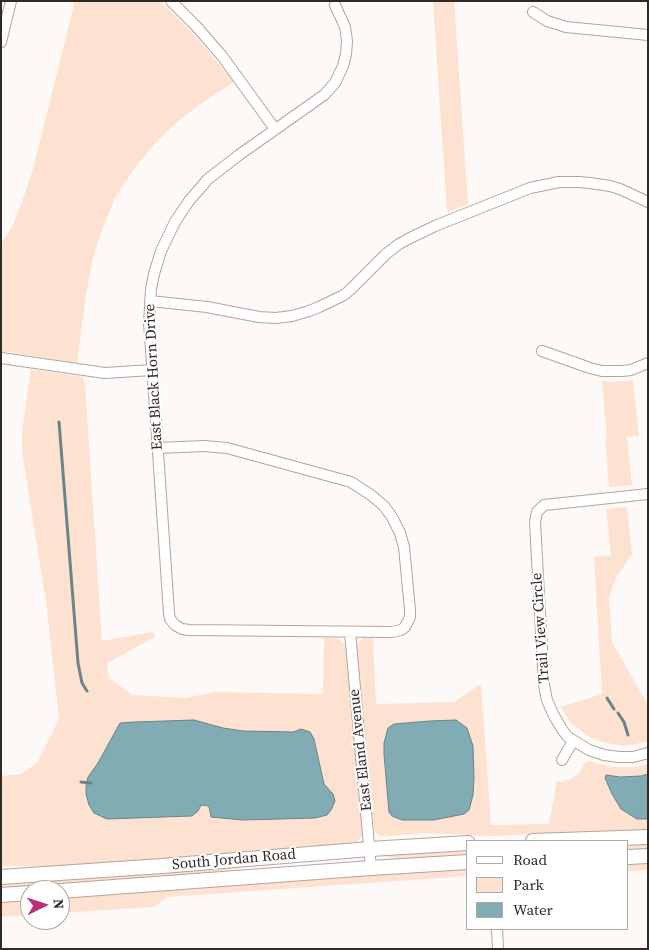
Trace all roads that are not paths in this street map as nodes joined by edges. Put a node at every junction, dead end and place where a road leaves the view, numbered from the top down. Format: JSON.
{"nodes":[{"id":1,"x":11,"y":1,"type":"edge"},
{"id":2,"x":171,"y":1,"type":"edge"},
{"id":3,"x":335,"y":5,"type":"dead end"},
{"id":4,"x":533,"y":12,"type":"dead end"},
{"id":5,"x":648,"y":35,"type":"edge"},
{"id":6,"x":1,"y":42,"type":"edge"},
{"id":7,"x":276,"y":129,"type":"junction"},
{"id":8,"x":648,"y":202,"type":"edge"},
{"id":9,"x":150,"y":301,"type":"junction"},
{"id":10,"x":542,"y":351,"type":"dead end"},
{"id":11,"x":1,"y":358,"type":"edge"},
{"id":12,"x":648,"y":364,"type":"edge"},
{"id":13,"x":152,"y":370,"type":"junction"},
{"id":14,"x":158,"y":448,"type":"junction"},
{"id":15,"x":648,"y":494,"type":"edge"},
{"id":16,"x":350,"y":632,"type":"junction"},
{"id":17,"x":573,"y":741,"type":"junction"},
{"id":18,"x":648,"y":753,"type":"edge"},
{"id":19,"x":562,"y":760,"type":"dead end"},
{"id":20,"x":648,"y":837,"type":"edge"},
{"id":21,"x":562,"y":840,"type":"edge"},
{"id":22,"x":467,"y":843,"type":"edge"},
{"id":23,"x":370,"y":849,"type":"junction"},
{"id":24,"x":648,"y":856,"type":"edge"},
{"id":25,"x":629,"y":857,"type":"edge"},
{"id":26,"x":467,"y":862,"type":"edge"},
{"id":27,"x":371,"y":868,"type":"junction"},
{"id":28,"x":1,"y":876,"type":"edge"},
{"id":29,"x":70,"y":890,"type":"edge"},
{"id":30,"x":20,"y":894,"type":"edge"},
{"id":31,"x":1,"y":895,"type":"edge"},
{"id":32,"x":497,"y":930,"type":"edge"},
{"id":33,"x":498,"y":949,"type":"edge"}],
"edges":[{"from":1,"to":6,"type":"street"},
{"from":2,"to":7,"type":"street"},
{"from":3,"to":7,"type":"street","name":"East Black Horn Drive"},
{"from":4,"to":5,"type":"street"},
{"from":7,"to":9,"type":"street","name":"East Black Horn Drive"},
{"from":8,"to":9,"type":"street"},
{"from":9,"to":13,"type":"street","name":"East Black Horn Drive"},
{"from":10,"to":12,"type":"street"},
{"from":11,"to":13,"type":"street"},
{"from":13,"to":14,"type":"street","name":"East Black Horn Drive"},
{"from":14,"to":16,"type":"street","name":"East Black Horn Drive"},
{"from":14,"to":16,"type":"street","name":"East Black Horn Drive"},
{"from":15,"to":17,"type":"street","name":"Trail View Circle"},
{"from":16,"to":23,"type":"street","name":"East Eland Avenue"},
{"from":17,"to":18,"type":"street","name":"Trail View Circle"},
{"from":17,"to":19,"type":"street"},
{"from":20,"to":21,"type":"main road"},
{"from":22,"to":23,"type":"main road","name":"South Jordan Road"},
{"from":23,"to":27,"type":"street","name":"East Eland Avenue"},
{"from":23,"to":28,"type":"main road","name":"South Jordan Road"},
{"from":24,"to":25,"type":"main road"},
{"from":26,"to":27,"type":"main road","name":"South Jordan Road"},
{"from":27,"to":29,"type":"main road","name":"South Jordan Road"},
{"from":30,"to":31,"type":"main road"},
{"from":32,"to":33,"type":"street"}]}
